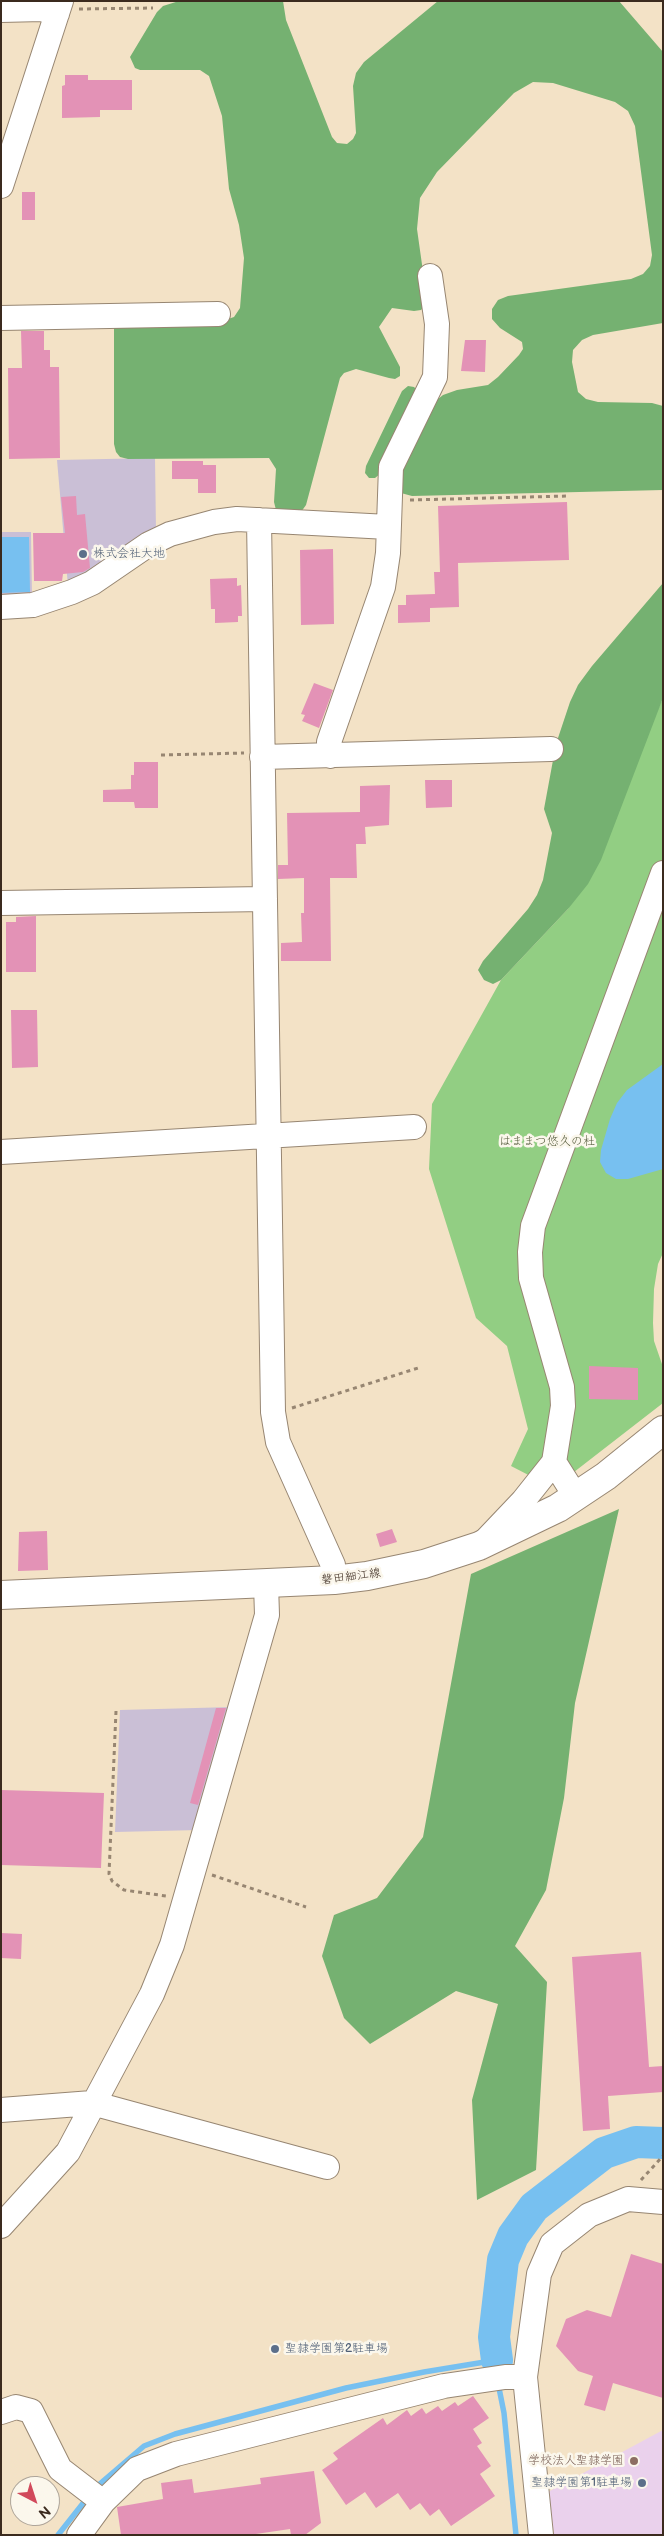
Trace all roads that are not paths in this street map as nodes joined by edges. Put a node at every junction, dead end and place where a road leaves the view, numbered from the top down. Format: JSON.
{"nodes":[{"id":1,"x":59,"y":7,"type":"edge"},
{"id":2,"x":1,"y":10,"type":"edge"},
{"id":3,"x":1,"y":186,"type":"edge"},
{"id":4,"x":430,"y":276,"type":"dead end"},
{"id":5,"x":218,"y":314,"type":"dead end"},
{"id":6,"x":1,"y":318,"type":"edge"},
{"id":7,"x":259,"y":520,"type":"junction"},
{"id":8,"x":388,"y":527,"type":"junction"},
{"id":9,"x":1,"y":607,"type":"edge"},
{"id":10,"x":551,"y":749,"type":"dead end"},
{"id":11,"x":262,"y":755,"type":"junction"},
{"id":12,"x":330,"y":756,"type":"junction"},
{"id":13,"x":663,"y":873,"type":"edge"},
{"id":14,"x":265,"y":899,"type":"junction"},
{"id":15,"x":1,"y":903,"type":"edge"},
{"id":16,"x":414,"y":1127,"type":"dead end"},
{"id":17,"x":268,"y":1136,"type":"junction"},
{"id":18,"x":1,"y":1152,"type":"edge"},
{"id":19,"x":663,"y":1430,"type":"edge"},
{"id":20,"x":554,"y":1462,"type":"junction"},
{"id":21,"x":576,"y":1497,"type":"junction"},
{"id":22,"x":479,"y":1546,"type":"junction"},
{"id":23,"x":334,"y":1580,"type":"junction"},
{"id":24,"x":266,"y":1584,"type":"junction"},
{"id":25,"x":1,"y":1596,"type":"edge"},
{"id":26,"x":92,"y":2103,"type":"junction"},
{"id":27,"x":1,"y":2110,"type":"edge"},
{"id":28,"x":327,"y":2167,"type":"dead end"},
{"id":29,"x":663,"y":2202,"type":"edge"},
{"id":30,"x":1,"y":2226,"type":"edge"},
{"id":31,"x":515,"y":2377,"type":"junction"},
{"id":32,"x":1,"y":2412,"type":"edge"},
{"id":33,"x":102,"y":2501,"type":"junction"},
{"id":34,"x":79,"y":2535,"type":"edge"},
{"id":35,"x":541,"y":2535,"type":"edge"}],
"edges":[{"from":1,"to":2,"type":"street"},
{"from":1,"to":3,"type":"street"},
{"from":4,"to":8,"type":"street"},
{"from":5,"to":6,"type":"street"},
{"from":7,"to":8,"type":"street"},
{"from":7,"to":9,"type":"street"},
{"from":7,"to":11,"type":"street"},
{"from":8,"to":12,"type":"street"},
{"from":10,"to":12,"type":"street"},
{"from":11,"to":12,"type":"street"},
{"from":11,"to":14,"type":"street"},
{"from":13,"to":20,"type":"street"},
{"from":14,"to":15,"type":"street"},
{"from":14,"to":17,"type":"street"},
{"from":16,"to":17,"type":"street"},
{"from":17,"to":18,"type":"street"},
{"from":17,"to":23,"type":"street"},
{"from":19,"to":21,"type":"main road","name":"磐田細江線"},
{"from":20,"to":21,"type":"street"},
{"from":20,"to":22,"type":"street"},
{"from":21,"to":22,"type":"main road","name":"磐田細江線"},
{"from":22,"to":23,"type":"main road","name":"磐田細江線"},
{"from":23,"to":24,"type":"main road","name":"磐田細江線"},
{"from":24,"to":25,"type":"main road","name":"磐田細江線"},
{"from":24,"to":26,"type":"street"},
{"from":26,"to":27,"type":"street"},
{"from":26,"to":28,"type":"street"},
{"from":26,"to":30,"type":"street"},
{"from":29,"to":31,"type":"street"},
{"from":31,"to":33,"type":"street"},
{"from":31,"to":35,"type":"street"},
{"from":32,"to":33,"type":"street"},
{"from":33,"to":34,"type":"street"}]}
